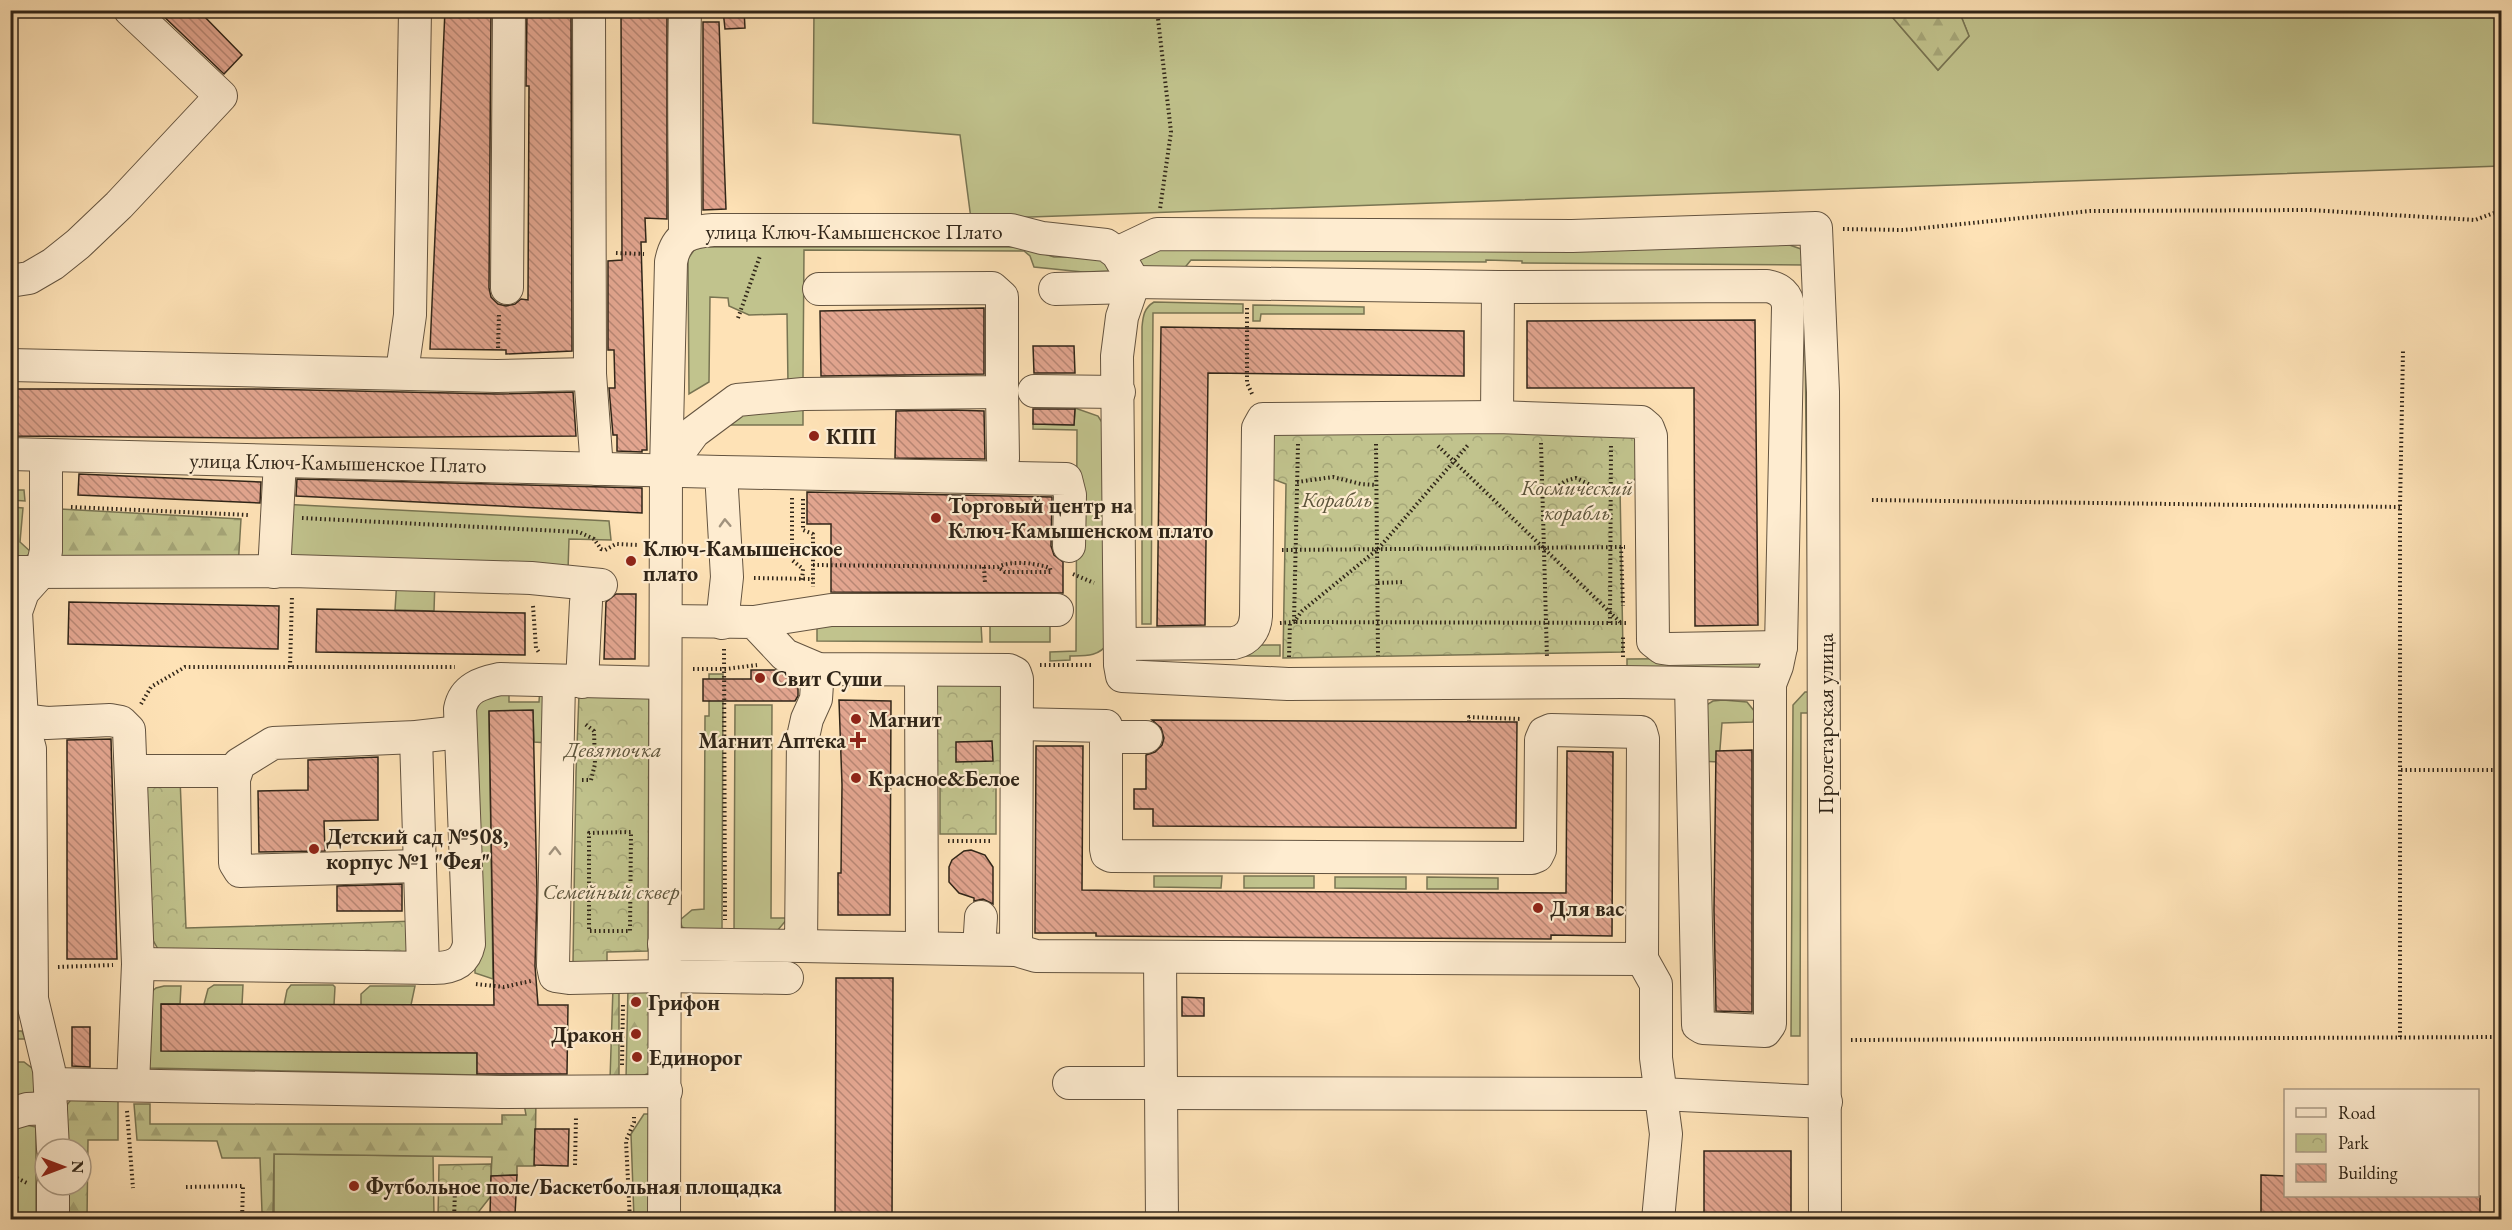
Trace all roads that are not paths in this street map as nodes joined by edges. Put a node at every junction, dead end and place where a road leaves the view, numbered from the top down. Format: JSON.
{"nodes":[{"id":1,"x":130,"y":10,"type":"edge"},
{"id":2,"x":415,"y":10,"type":"edge"},
{"id":3,"x":509,"y":10,"type":"edge"},
{"id":4,"x":589,"y":10,"type":"edge"},
{"id":5,"x":685,"y":10,"type":"edge"},
{"id":6,"x":679,"y":245,"type":"junction"},
{"id":7,"x":1117,"y":253,"type":"junction"},
{"id":8,"x":10,"y":281,"type":"edge"},
{"id":9,"x":1133,"y":285,"type":"junction"},
{"id":10,"x":1498,"y":287,"type":"junction"},
{"id":11,"x":507,"y":288,"type":"road end"},
{"id":12,"x":819,"y":289,"type":"dead end"},
{"id":13,"x":1055,"y":289,"type":"dead end"},
{"id":14,"x":10,"y":365,"type":"edge"},
{"id":15,"x":402,"y":372,"type":"junction"},
{"id":16,"x":590,"y":374,"type":"junction"},
{"id":17,"x":1034,"y":391,"type":"dead end"},
{"id":18,"x":1002,"y":392,"type":"junction"},
{"id":19,"x":1119,"y":392,"type":"junction"},
{"id":20,"x":1497,"y":417,"type":"junction"},
{"id":21,"x":10,"y":454,"type":"edge"},
{"id":22,"x":46,"y":455,"type":"junction"},
{"id":23,"x":1003,"y":459,"type":"dead end"},
{"id":24,"x":280,"y":461,"type":"junction"},
{"id":25,"x":597,"y":469,"type":"junction"},
{"id":26,"x":666,"y":470,"type":"junction"},
{"id":27,"x":722,"y":472,"type":"junction"},
{"id":28,"x":1065,"y":564,"type":"road end"},
{"id":29,"x":26,"y":572,"type":"junction"},
{"id":30,"x":283,"y":572,"type":"junction"},
{"id":31,"x":1057,"y":610,"type":"dead end"},
{"id":32,"x":666,"y":621,"type":"junction"},
{"id":33,"x":754,"y":622,"type":"junction"},
{"id":34,"x":722,"y":623,"type":"junction"},
{"id":35,"x":1781,"y":647,"type":"junction"},
{"id":36,"x":1121,"y":654,"type":"junction"},
{"id":37,"x":818,"y":669,"type":"junction"},
{"id":38,"x":921,"y":670,"type":"junction"},
{"id":39,"x":676,"y":676,"type":"junction"},
{"id":40,"x":570,"y":682,"type":"junction"},
{"id":41,"x":1692,"y":683,"type":"junction"},
{"id":42,"x":1770,"y":684,"type":"junction"},
{"id":43,"x":21,"y":720,"type":"junction"},
{"id":44,"x":1017,"y":724,"type":"junction"},
{"id":45,"x":460,"y":732,"type":"junction"},
{"id":46,"x":416,"y":737,"type":"junction"},
{"id":47,"x":1106,"y":737,"type":"junction"},
{"id":48,"x":1146,"y":737,"type":"dead end"},
{"id":49,"x":131,"y":771,"type":"junction"},
{"id":50,"x":236,"y":771,"type":"junction"},
{"id":51,"x":21,"y":827,"type":"edge"},
{"id":52,"x":419,"y":866,"type":"junction"},
{"id":53,"x":981,"y":916,"type":"dead end"},
{"id":54,"x":664,"y":944,"type":"junction"},
{"id":55,"x":801,"y":946,"type":"junction"},
{"id":56,"x":922,"y":948,"type":"junction"},
{"id":57,"x":979,"y":949,"type":"junction"},
{"id":58,"x":1016,"y":950,"type":"junction"},
{"id":59,"x":1160,"y":957,"type":"junction"},
{"id":60,"x":1642,"y":959,"type":"junction"},
{"id":61,"x":138,"y":964,"type":"junction"},
{"id":62,"x":437,"y":967,"type":"junction"},
{"id":63,"x":664,"y":976,"type":"junction"},
{"id":64,"x":786,"y":978,"type":"dead end"},
{"id":65,"x":21,"y":1001,"type":"edge"},
{"id":66,"x":1069,"y":1083,"type":"dead end"},
{"id":67,"x":133,"y":1084,"type":"junction"},
{"id":68,"x":1161,"y":1088,"type":"junction"},
{"id":69,"x":666,"y":1091,"type":"junction"},
{"id":70,"x":1660,"y":1094,"type":"junction"},
{"id":71,"x":51,"y":1096,"type":"junction"},
{"id":72,"x":1826,"y":1102,"type":"junction"},
{"id":73,"x":10,"y":1114,"type":"edge"},
{"id":74,"x":53,"y":1137,"type":"edge"},
{"id":75,"x":53,"y":1197,"type":"edge"},
{"id":76,"x":53,"y":1220,"type":"edge"},
{"id":77,"x":664,"y":1220,"type":"edge"},
{"id":78,"x":1162,"y":1220,"type":"edge"},
{"id":79,"x":1658,"y":1220,"type":"edge"},
{"id":80,"x":1825,"y":1220,"type":"edge"}],
"edges":[{"from":1,"to":8,"type":"street"},
{"from":2,"to":15,"type":"street"},
{"from":3,"to":11,"type":"street"},
{"from":4,"to":16,"type":"street"},
{"from":5,"to":6,"type":"street"},
{"from":6,"to":7,"type":"street","name":"улица Ключ-Камышенское Плато"},
{"from":6,"to":26,"type":"street"},
{"from":7,"to":9,"type":"street"},
{"from":7,"to":72,"type":"street","name":"Пролетарская улица"},
{"from":9,"to":10,"type":"street"},
{"from":9,"to":13,"type":"street"},
{"from":9,"to":19,"type":"street"},
{"from":10,"to":20,"type":"street"},
{"from":10,"to":35,"type":"street"},
{"from":12,"to":18,"type":"street"},
{"from":14,"to":15,"type":"street"},
{"from":15,"to":16,"type":"street"},
{"from":16,"to":25,"type":"street"},
{"from":17,"to":19,"type":"street"},
{"from":18,"to":23,"type":"street"},
{"from":18,"to":26,"type":"street"},
{"from":19,"to":36,"type":"street"},
{"from":20,"to":35,"type":"street"},
{"from":20,"to":36,"type":"street"},
{"from":21,"to":22,"type":"street","name":"улица Ключ-Камышенское Плато"},
{"from":22,"to":24,"type":"street","name":"улица Ключ-Камышенское Плато"},
{"from":22,"to":29,"type":"street"},
{"from":24,"to":25,"type":"street","name":"улица Ключ-Камышенское Плато"},
{"from":24,"to":30,"type":"street"},
{"from":25,"to":26,"type":"street","name":"улица Ключ-Камышенское Плато"},
{"from":26,"to":27,"type":"street","name":"улица Ключ-Камышенское Плато"},
{"from":26,"to":32,"type":"street"},
{"from":27,"to":28,"type":"street","name":"улица Ключ-Камышенское Плато"},
{"from":34,"to":27,"type":"street","one_way":true},
{"from":29,"to":30,"type":"street"},
{"from":29,"to":43,"type":"street"},
{"from":30,"to":40,"type":"street"},
{"from":31,"to":33,"type":"street"},
{"from":32,"to":34,"type":"street"},
{"from":32,"to":39,"type":"street"},
{"from":33,"to":34,"type":"street"},
{"from":33,"to":37,"type":"street"},
{"from":35,"to":42,"type":"street"},
{"from":36,"to":41,"type":"street"},
{"from":37,"to":38,"type":"street"},
{"from":37,"to":55,"type":"street"},
{"from":38,"to":44,"type":"street"},
{"from":38,"to":56,"type":"street"},
{"from":39,"to":40,"type":"street"},
{"from":39,"to":54,"type":"street"},
{"from":40,"to":45,"type":"street"},
{"from":63,"to":40,"type":"street","one_way":true},
{"from":41,"to":42,"type":"street"},
{"from":41,"to":42,"type":"street"},
{"from":43,"to":49,"type":"street"},
{"from":43,"to":51,"type":"street"},
{"from":44,"to":47,"type":"street"},
{"from":44,"to":58,"type":"street"},
{"from":45,"to":46,"type":"street"},
{"from":45,"to":62,"type":"street"},
{"from":46,"to":50,"type":"street"},
{"from":46,"to":52,"type":"street"},
{"from":47,"to":48,"type":"street"},
{"from":47,"to":60,"type":"street"},
{"from":49,"to":50,"type":"street"},
{"from":49,"to":61,"type":"street"},
{"from":50,"to":52,"type":"street"},
{"from":51,"to":65,"type":"street"},
{"from":52,"to":62,"type":"street"},
{"from":53,"to":57,"type":"street"},
{"from":54,"to":55,"type":"street"},
{"from":54,"to":63,"type":"street"},
{"from":55,"to":56,"type":"street"},
{"from":56,"to":57,"type":"street"},
{"from":57,"to":58,"type":"street"},
{"from":58,"to":59,"type":"street"},
{"from":59,"to":60,"type":"street"},
{"from":59,"to":68,"type":"street"},
{"from":60,"to":70,"type":"street"},
{"from":61,"to":62,"type":"street"},
{"from":61,"to":67,"type":"street"},
{"from":63,"to":64,"type":"street"},
{"from":63,"to":69,"type":"street"},
{"from":65,"to":71,"type":"street"},
{"from":66,"to":68,"type":"street"},
{"from":67,"to":69,"type":"street"},
{"from":67,"to":71,"type":"street"},
{"from":68,"to":70,"type":"street"},
{"from":68,"to":78,"type":"street"},
{"from":69,"to":77,"type":"street"},
{"from":70,"to":72,"type":"street"},
{"from":70,"to":79,"type":"street"},
{"from":71,"to":73,"type":"street"},
{"from":71,"to":74,"type":"street"},
{"from":72,"to":80,"type":"street","name":"Пролетарская улица"},
{"from":75,"to":76,"type":"street"}]}
